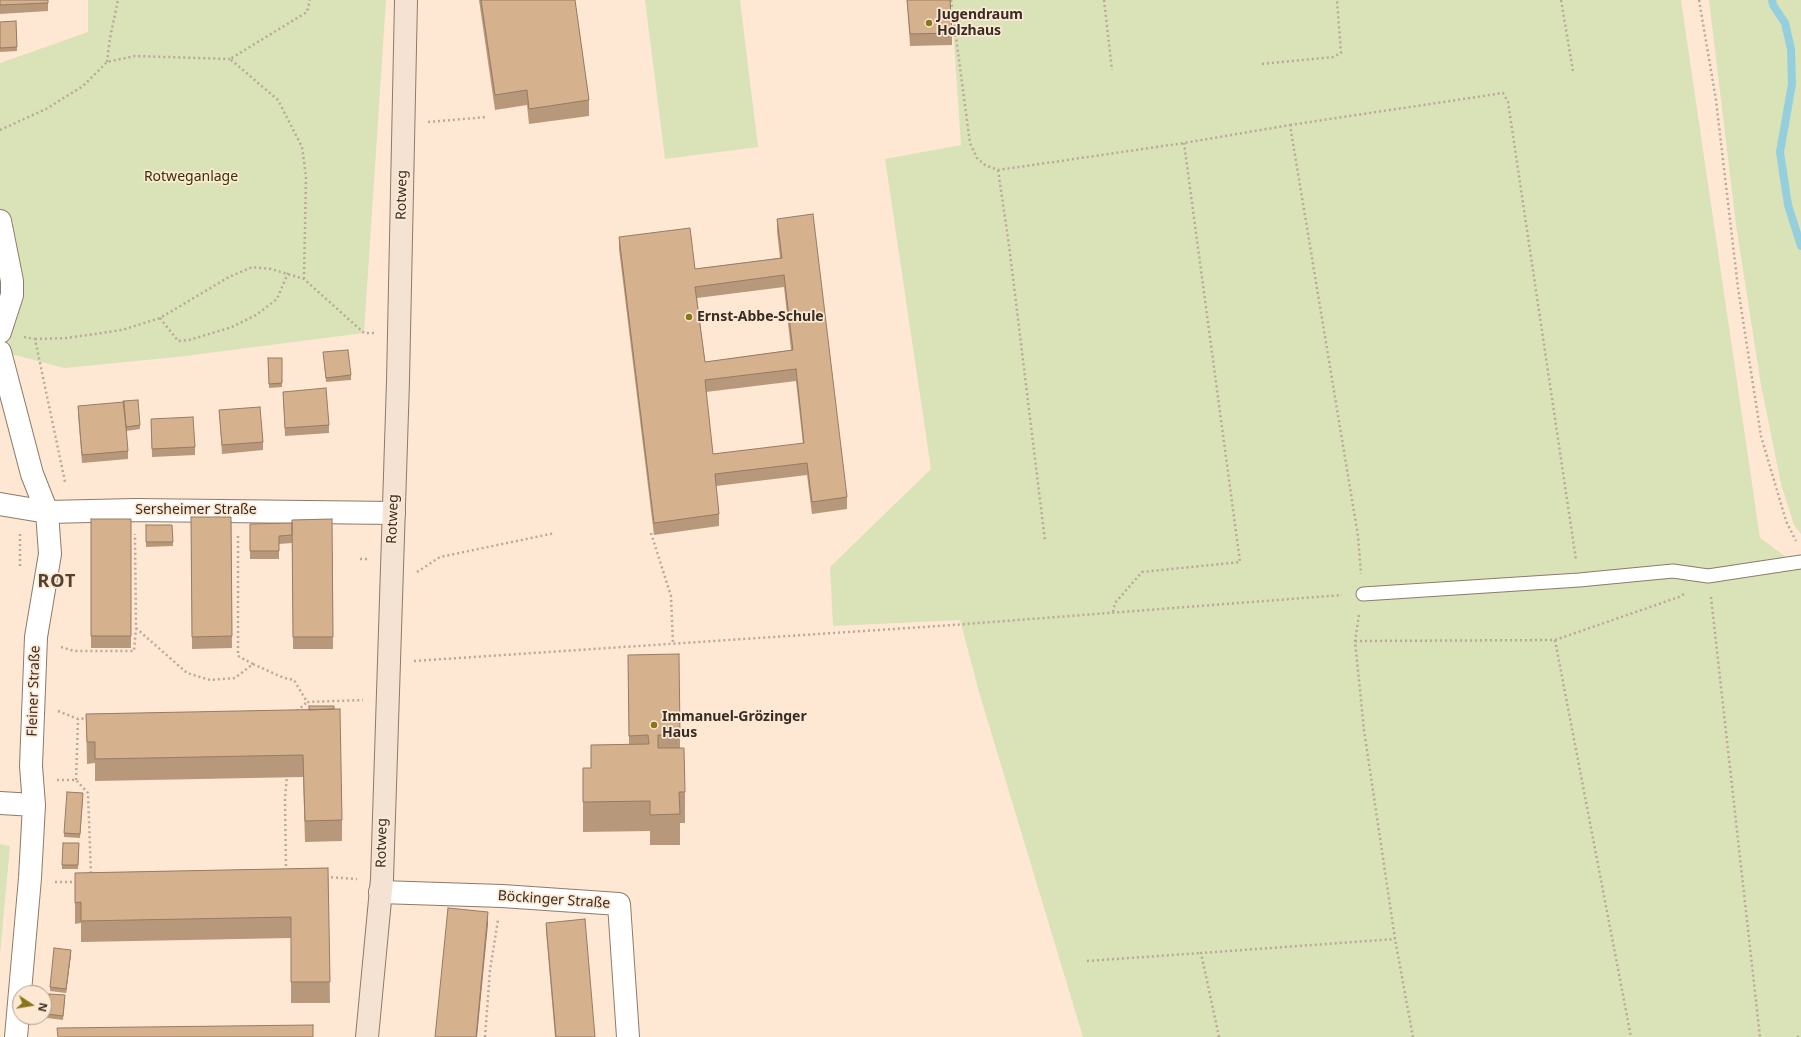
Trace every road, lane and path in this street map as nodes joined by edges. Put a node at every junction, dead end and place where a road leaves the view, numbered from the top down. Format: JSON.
{"nodes":[{"id":1,"x":118,"y":0,"type":"edge"},
{"id":2,"x":310,"y":0,"type":"edge"},
{"id":3,"x":406,"y":0,"type":"edge"},
{"id":4,"x":952,"y":0,"type":"edge"},
{"id":5,"x":1104,"y":0,"type":"edge"},
{"id":6,"x":1337,"y":0,"type":"edge"},
{"id":7,"x":1561,"y":0,"type":"edge"},
{"id":8,"x":1699,"y":0,"type":"edge"},
{"id":9,"x":230,"y":59,"type":"junction"},
{"id":10,"x":107,"y":62,"type":"junction"},
{"id":11,"x":1262,"y":64,"type":"dead end"},
{"id":12,"x":1112,"y":70,"type":"dead end"},
{"id":13,"x":1573,"y":71,"type":"dead end"},
{"id":14,"x":487,"y":117,"type":"dead end"},
{"id":15,"x":404,"y":124,"type":"junction"},
{"id":16,"x":1290,"y":125,"type":"junction"},
{"id":17,"x":0,"y":130,"type":"edge"},
{"id":18,"x":1184,"y":143,"type":"junction"},
{"id":19,"x":998,"y":170,"type":"junction"},
{"id":20,"x":0,"y":221,"type":"edge"},
{"id":21,"x":288,"y":272,"type":"junction"},
{"id":22,"x":304,"y":279,"type":"junction"},
{"id":23,"x":160,"y":318,"type":"junction"},
{"id":24,"x":0,"y":332,"type":"edge"},
{"id":25,"x":399,"y":333,"type":"junction"},
{"id":26,"x":21,"y":337,"type":"dead end"},
{"id":27,"x":35,"y":339,"type":"junction"},
{"id":28,"x":0,"y":352,"type":"edge"},
{"id":29,"x":0,"y":504,"type":"edge"},
{"id":30,"x":135,"y":510,"type":"junction"},
{"id":31,"x":239,"y":510,"type":"junction"},
{"id":32,"x":74,"y":511,"type":"junction"},
{"id":33,"x":47,"y":512,"type":"junction"},
{"id":34,"x":394,"y":514,"type":"junction"},
{"id":35,"x":555,"y":533,"type":"dead end"},
{"id":36,"x":651,"y":533,"type":"edge"},
{"id":37,"x":1045,"y":541,"type":"dead end"},
{"id":38,"x":1798,"y":546,"type":"dead end"},
{"id":39,"x":455,"y":554,"type":"dead end"},
{"id":40,"x":1801,"y":562,"type":"edge"},
{"id":41,"x":1708,"y":576,"type":"junction"},
{"id":42,"x":1579,"y":580,"type":"junction"},
{"id":43,"x":1363,"y":594,"type":"junction"},
{"id":44,"x":1113,"y":612,"type":"junction"},
{"id":45,"x":136,"y":628,"type":"junction"},
{"id":46,"x":36,"y":637,"type":"junction"},
{"id":47,"x":1554,"y":640,"type":"junction"},
{"id":48,"x":1354,"y":641,"type":"junction"},
{"id":49,"x":673,"y":644,"type":"junction"},
{"id":50,"x":388,"y":663,"type":"junction"},
{"id":51,"x":253,"y":664,"type":"junction"},
{"id":52,"x":307,"y":702,"type":"junction"},
{"id":53,"x":387,"y":702,"type":"junction"},
{"id":54,"x":58,"y":711,"type":"dead end"},
{"id":55,"x":294,"y":714,"type":"edge"},
{"id":56,"x":94,"y":718,"type":"edge"},
{"id":57,"x":78,"y":719,"type":"junction"},
{"id":58,"x":288,"y":768,"type":"edge"},
{"id":59,"x":60,"y":780,"type":"dead end"},
{"id":60,"x":76,"y":780,"type":"junction"},
{"id":61,"x":0,"y":803,"type":"edge"},
{"id":62,"x":34,"y":805,"type":"junction"},
{"id":63,"x":286,"y":870,"type":"junction"},
{"id":64,"x":294,"y":871,"type":"edge"},
{"id":65,"x":279,"y":872,"type":"edge"},
{"id":66,"x":325,"y":877,"type":"edge"},
{"id":67,"x":53,"y":882,"type":"dead end"},
{"id":68,"x":84,"y":882,"type":"edge"},
{"id":69,"x":92,"y":882,"type":"edge"},
{"id":70,"x":381,"y":885,"type":"junction"},
{"id":71,"x":502,"y":896,"type":"junction"},
{"id":72,"x":1395,"y":939,"type":"junction"},
{"id":73,"x":1201,"y":953,"type":"junction"},
{"id":74,"x":1087,"y":961,"type":"dead end"},
{"id":75,"x":1801,"y":1036,"type":"edge"},
{"id":76,"x":16,"y":1037,"type":"edge"},
{"id":77,"x":367,"y":1037,"type":"edge"},
{"id":78,"x":485,"y":1037,"type":"edge"},
{"id":79,"x":628,"y":1037,"type":"edge"},
{"id":80,"x":1219,"y":1037,"type":"edge"},
{"id":81,"x":1413,"y":1037,"type":"edge"},
{"id":82,"x":1631,"y":1037,"type":"edge"},
{"id":83,"x":1760,"y":1037,"type":"edge"},
{"id":84,"x":1797,"y":1037,"type":"edge"}],
"edges":[{"from":1,"to":10,"type":"path"},
{"from":2,"to":9,"type":"path"},
{"from":3,"to":15,"type":"main road","name":"Rotweg"},
{"from":4,"to":19,"type":"path"},
{"from":5,"to":12,"type":"path"},
{"from":6,"to":11,"type":"path"},
{"from":7,"to":13,"type":"path"},
{"from":8,"to":38,"type":"path"},
{"from":9,"to":10,"type":"path"},
{"from":9,"to":22,"type":"path"},
{"from":10,"to":17,"type":"path"},
{"from":14,"to":15,"type":"path"},
{"from":15,"to":25,"type":"main road","name":"Rotweg"},
{"from":16,"to":18,"type":"path"},
{"from":16,"to":42,"type":"path"},
{"from":16,"to":43,"type":"path"},
{"from":18,"to":19,"type":"path"},
{"from":18,"to":44,"type":"path"},
{"from":19,"to":37,"type":"path"},
{"from":20,"to":24,"type":"street"},
{"from":21,"to":22,"type":"path"},
{"from":21,"to":23,"type":"path"},
{"from":21,"to":23,"type":"path"},
{"from":22,"to":25,"type":"path"},
{"from":23,"to":27,"type":"path"},
{"from":25,"to":34,"type":"main road","name":"Rotweg"},
{"from":26,"to":27,"type":"path"},
{"from":27,"to":32,"type":"path"},
{"from":28,"to":33,"type":"street","name":"Fleiner Straße"},
{"from":29,"to":33,"type":"street","name":"Sersheimer Straße"},
{"from":30,"to":31,"type":"street","name":"Sersheimer Straße"},
{"from":30,"to":32,"type":"street","name":"Sersheimer Straße"},
{"from":30,"to":45,"type":"path"},
{"from":31,"to":34,"type":"street","name":"Sersheimer Straße"},
{"from":31,"to":51,"type":"path"},
{"from":32,"to":33,"type":"street","name":"Sersheimer Straße"},
{"from":33,"to":46,"type":"street","name":"Fleiner Straße"},
{"from":34,"to":50,"type":"main road","name":"Rotweg"},
{"from":35,"to":39,"type":"path"},
{"from":36,"to":49,"type":"path"},
{"from":40,"to":41,"type":"lane"},
{"from":41,"to":42,"type":"lane"},
{"from":41,"to":47,"type":"path"},
{"from":41,"to":83,"type":"path"},
{"from":42,"to":43,"type":"lane"},
{"from":43,"to":44,"type":"path"},
{"from":43,"to":48,"type":"path"},
{"from":44,"to":49,"type":"path"},
{"from":45,"to":46,"type":"path"},
{"from":45,"to":51,"type":"path"},
{"from":46,"to":62,"type":"street","name":"Fleiner Straße"},
{"from":47,"to":48,"type":"path"},
{"from":47,"to":82,"type":"path"},
{"from":48,"to":72,"type":"path"},
{"from":49,"to":50,"type":"path"},
{"from":50,"to":53,"type":"main road","name":"Rotweg"},
{"from":51,"to":52,"type":"path"},
{"from":52,"to":53,"type":"path"},
{"from":52,"to":55,"type":"path"},
{"from":53,"to":70,"type":"main road","name":"Rotweg"},
{"from":54,"to":57,"type":"path"},
{"from":56,"to":57,"type":"path"},
{"from":57,"to":60,"type":"path"},
{"from":58,"to":63,"type":"path"},
{"from":59,"to":60,"type":"path"},
{"from":60,"to":69,"type":"path"},
{"from":61,"to":62,"type":"street"},
{"from":62,"to":76,"type":"street","name":"Fleiner Straße"},
{"from":63,"to":64,"type":"path"},
{"from":63,"to":65,"type":"path"},
{"from":66,"to":70,"type":"path"},
{"from":67,"to":68,"type":"path"},
{"from":70,"to":71,"type":"street","name":"Böckinger Straße"},
{"from":70,"to":77,"type":"main road","name":"Rotweg"},
{"from":71,"to":78,"type":"path"},
{"from":71,"to":79,"type":"street","name":"Böckinger Straße"},
{"from":72,"to":73,"type":"path"},
{"from":72,"to":81,"type":"path"},
{"from":73,"to":74,"type":"path"},
{"from":73,"to":80,"type":"path"},
{"from":75,"to":84,"type":"path"}]}
